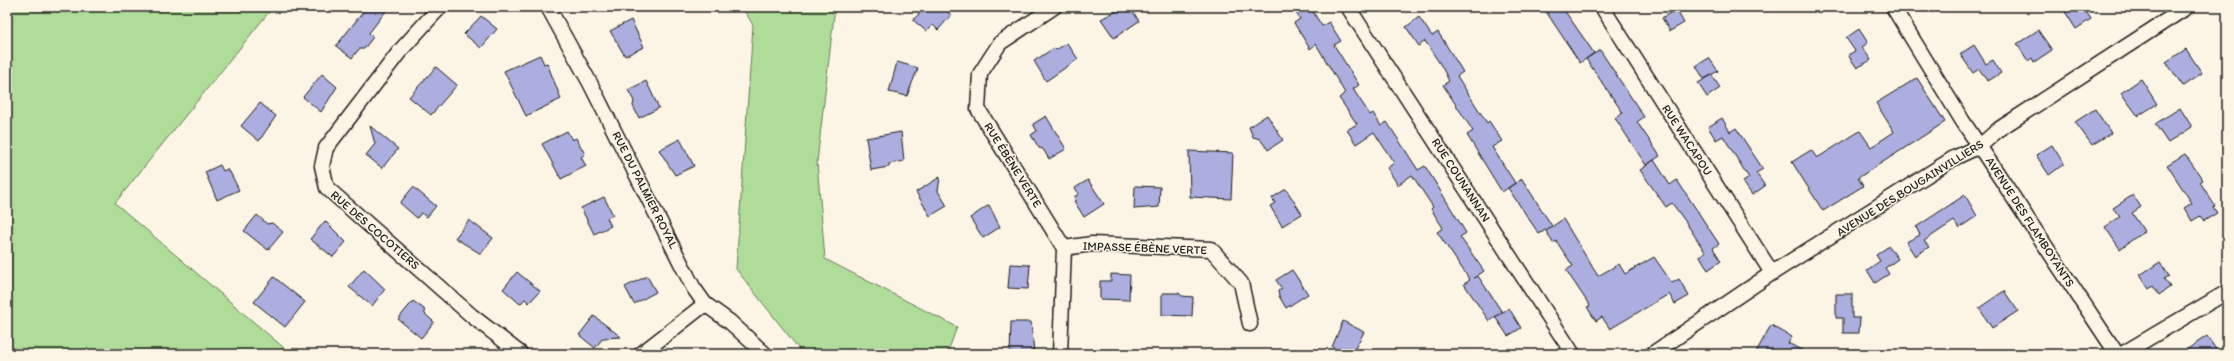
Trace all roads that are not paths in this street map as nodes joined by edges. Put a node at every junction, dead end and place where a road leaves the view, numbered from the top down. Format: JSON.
{"nodes":[{"id":1,"x":440,"y":7,"type":"edge"},
{"id":2,"x":548,"y":7,"type":"edge"},
{"id":3,"x":1054,"y":7,"type":"edge"},
{"id":4,"x":1348,"y":7,"type":"edge"},
{"id":5,"x":1602,"y":7,"type":"edge"},
{"id":6,"x":1893,"y":7,"type":"edge"},
{"id":7,"x":2187,"y":7,"type":"edge"},
{"id":8,"x":1980,"y":146,"type":"junction"},
{"id":9,"x":1064,"y":248,"type":"junction"},
{"id":10,"x":1772,"y":273,"type":"junction"},
{"id":11,"x":2227,"y":292,"type":"edge"},
{"id":12,"x":705,"y":304,"type":"junction"},
{"id":13,"x":1250,"y":324,"type":"dead end"},
{"id":14,"x":521,"y":354,"type":"edge"},
{"id":15,"x":641,"y":354,"type":"edge"},
{"id":16,"x":765,"y":354,"type":"edge"},
{"id":17,"x":1060,"y":354,"type":"edge"},
{"id":18,"x":1573,"y":354,"type":"edge"},
{"id":19,"x":1652,"y":354,"type":"edge"},
{"id":20,"x":2117,"y":354,"type":"edge"},
{"id":21,"x":2122,"y":354,"type":"edge"}],
"edges":[{"from":1,"to":14,"type":"street","name":"RUE DES COCOTIERS"},
{"from":2,"to":12,"type":"street","name":"RUE DU PALMIER ROYAL"},
{"from":3,"to":9,"type":"street","name":"RUE ÉBÈNE VERTE"},
{"from":4,"to":18,"type":"street","name":"RUE COUNANNAN"},
{"from":5,"to":10,"type":"street","name":"RUE WACAPOU"},
{"from":6,"to":8,"type":"street","name":"AVENUE DES FLAMBOYANTS"},
{"from":7,"to":8,"type":"street","name":"AVENUE DES BOUGAINVILLIERS"},
{"from":8,"to":10,"type":"street","name":"AVENUE DES BOUGAINVILLIERS"},
{"from":8,"to":20,"type":"street","name":"AVENUE DES FLAMBOYANTS"},
{"from":9,"to":13,"type":"street","name":"IMPASSE ÉBÈNE VERTE"},
{"from":9,"to":17,"type":"street"},
{"from":10,"to":19,"type":"street","name":"AVENUE DES BOUGAINVILLIERS"},
{"from":11,"to":21,"type":"street"},
{"from":12,"to":15,"type":"street"},
{"from":12,"to":16,"type":"street","name":"RUE DU PALMIER ROYAL"}]}
